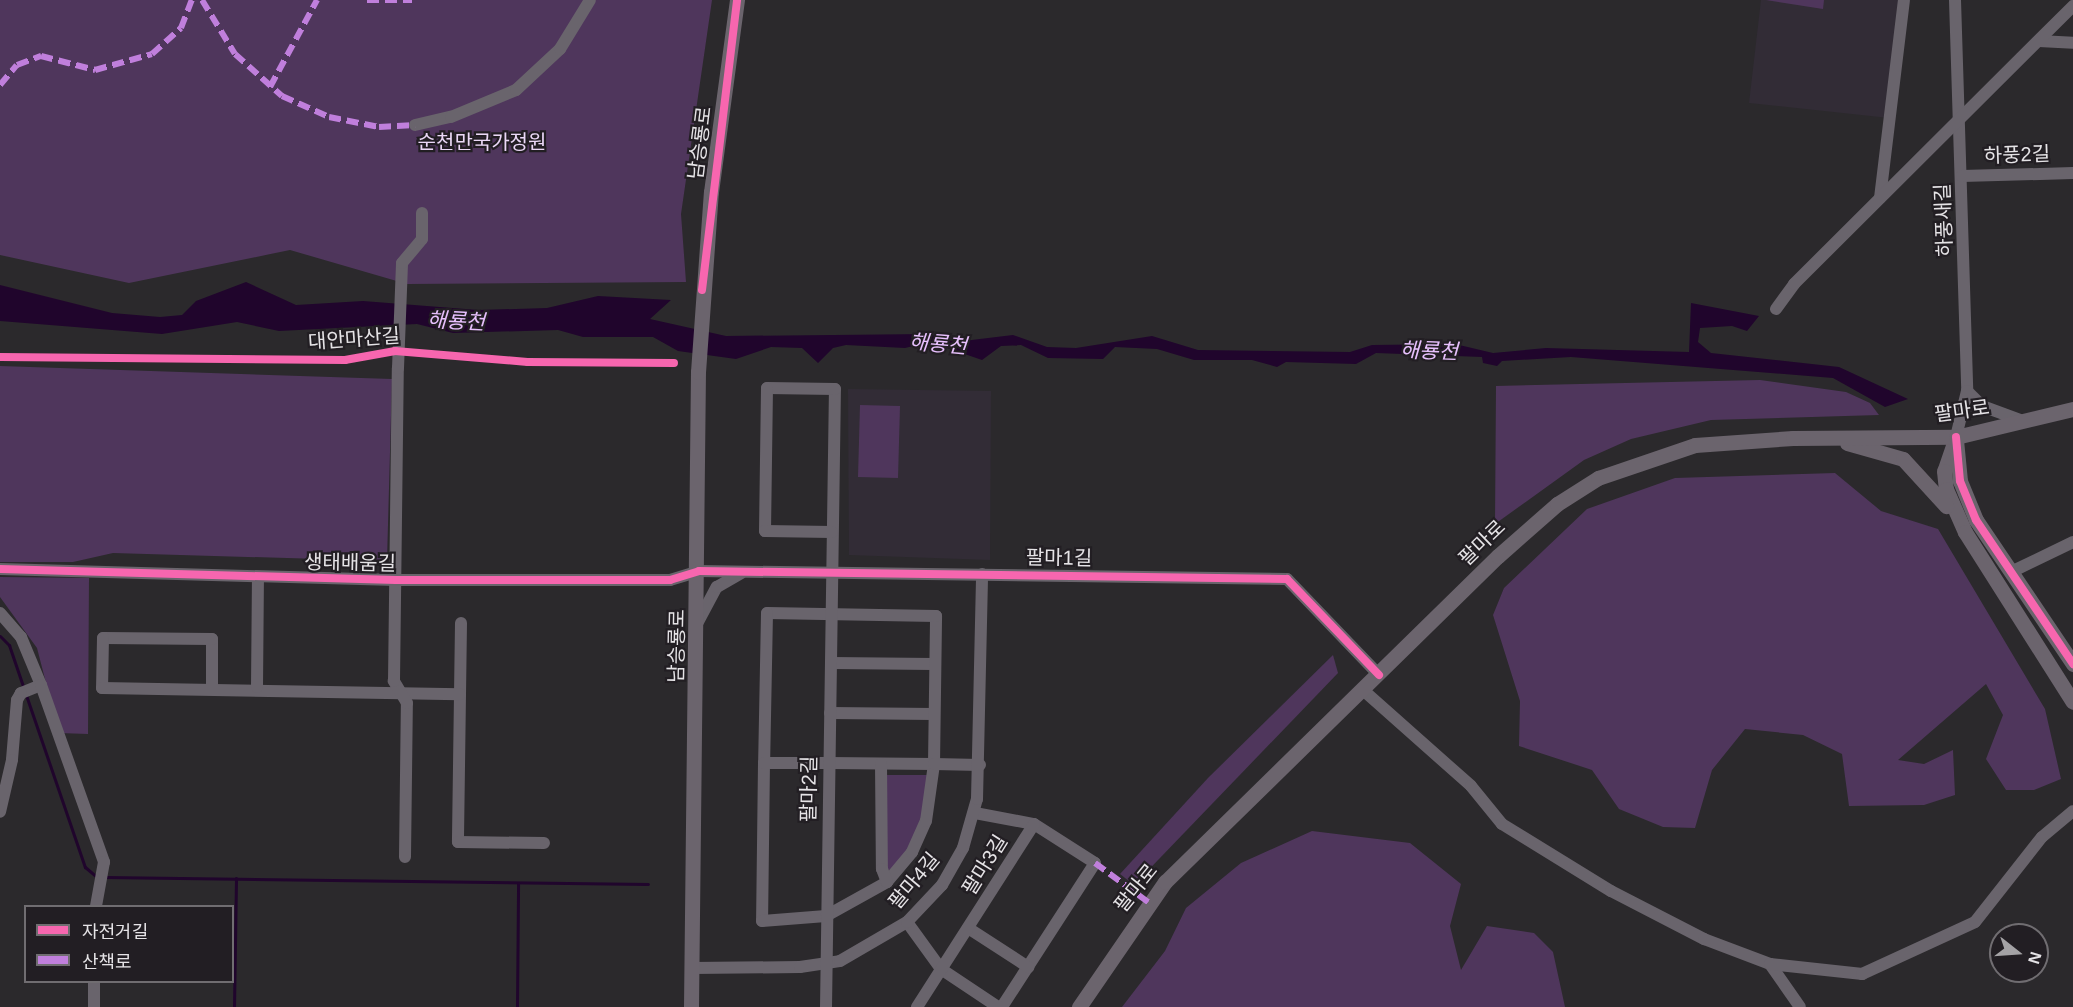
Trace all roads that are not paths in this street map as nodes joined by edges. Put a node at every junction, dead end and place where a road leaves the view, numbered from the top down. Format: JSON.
{"nodes":[{"id":1,"x":590,"y":0,"type":"edge"},
{"id":2,"x":737,"y":0,"type":"edge"},
{"id":3,"x":1904,"y":0,"type":"edge"},
{"id":4,"x":1955,"y":0,"type":"edge"},
{"id":5,"x":2073,"y":6,"type":"edge"},
{"id":6,"x":2039,"y":41,"type":"junction"},
{"id":7,"x":2073,"y":43,"type":"edge"},
{"id":8,"x":1959,"y":120,"type":"junction"},
{"id":9,"x":415,"y":125,"type":"dead end"},
{"id":10,"x":2073,"y":173,"type":"edge"},
{"id":11,"x":1962,"y":176,"type":"junction"},
{"id":12,"x":1880,"y":198,"type":"junction"},
{"id":13,"x":422,"y":213,"type":"dead end"},
{"id":14,"x":1776,"y":309,"type":"dead end"},
{"id":15,"x":1967,"y":391,"type":"junction"},
{"id":16,"x":2073,"y":408,"type":"edge"},
{"id":17,"x":2024,"y":421,"type":"junction"},
{"id":18,"x":1812,"y":437,"type":"junction"},
{"id":19,"x":1956,"y":437,"type":"junction"},
{"id":20,"x":832,"y":532,"type":"junction"},
{"id":21,"x":1965,"y":532,"type":"junction"},
{"id":22,"x":2073,"y":542,"type":"edge"},
{"id":23,"x":0,"y":569,"type":"edge"},
{"id":24,"x":699,"y":571,"type":"junction"},
{"id":25,"x":746,"y":571,"type":"junction"},
{"id":26,"x":832,"y":572,"type":"junction"},
{"id":27,"x":2011,"y":572,"type":"junction"},
{"id":28,"x":982,"y":574,"type":"junction"},
{"id":29,"x":258,"y":578,"type":"junction"},
{"id":30,"x":396,"y":580,"type":"junction"},
{"id":31,"x":0,"y":613,"type":"edge"},
{"id":32,"x":831,"y":614,"type":"junction"},
{"id":33,"x":698,"y":622,"type":"junction"},
{"id":34,"x":461,"y":623,"type":"dead end"},
{"id":35,"x":831,"y":663,"type":"junction"},
{"id":36,"x":934,"y":664,"type":"junction"},
{"id":37,"x":2073,"y":664,"type":"edge"},
{"id":38,"x":1378,"y":675,"type":"junction"},
{"id":39,"x":38,"y":686,"type":"junction"},
{"id":40,"x":208,"y":687,"type":"junction"},
{"id":41,"x":257,"y":687,"type":"junction"},
{"id":42,"x":1364,"y":690,"type":"junction"},
{"id":43,"x":401,"y":694,"type":"junction"},
{"id":44,"x":460,"y":694,"type":"junction"},
{"id":45,"x":2073,"y":702,"type":"edge"},
{"id":46,"x":830,"y":713,"type":"junction"},
{"id":47,"x":934,"y":714,"type":"junction"},
{"id":48,"x":764,"y":763,"type":"junction"},
{"id":49,"x":829,"y":763,"type":"junction"},
{"id":50,"x":881,"y":764,"type":"junction"},
{"id":51,"x":934,"y":764,"type":"junction"},
{"id":52,"x":980,"y":765,"type":"junction"},
{"id":53,"x":2073,"y":811,"type":"edge"},
{"id":54,"x":0,"y":812,"type":"edge"},
{"id":55,"x":975,"y":813,"type":"junction"},
{"id":56,"x":1034,"y":824,"type":"junction"},
{"id":57,"x":544,"y":843,"type":"dead end"},
{"id":58,"x":405,"y":857,"type":"dead end"},
{"id":59,"x":887,"y":882,"type":"junction"},
{"id":60,"x":96,"y":905,"type":"edge"},
{"id":61,"x":826,"y":916,"type":"junction"},
{"id":62,"x":907,"y":922,"type":"junction"},
{"id":63,"x":968,"y":928,"type":"junction"},
{"id":64,"x":827,"y":964,"type":"junction"},
{"id":65,"x":1770,"y":964,"type":"junction"},
{"id":66,"x":1028,"y":966,"type":"junction"},
{"id":67,"x":692,"y":968,"type":"junction"},
{"id":68,"x":941,"y":969,"type":"junction"},
{"id":69,"x":94,"y":983,"type":"edge"},
{"id":70,"x":94,"y":1007,"type":"edge"},
{"id":71,"x":692,"y":1007,"type":"edge"},
{"id":72,"x":826,"y":1007,"type":"edge"},
{"id":73,"x":917,"y":1007,"type":"edge"},
{"id":74,"x":1000,"y":1007,"type":"edge"},
{"id":75,"x":1079,"y":1007,"type":"edge"},
{"id":76,"x":1800,"y":1007,"type":"edge"}],
"edges":[{"from":1,"to":9,"type":"street"},
{"from":2,"to":24,"type":"main road","name":"남승룡로"},
{"from":3,"to":12,"type":"street"},
{"from":4,"to":8,"type":"street","name":"하풍새길"},
{"from":5,"to":6,"type":"street"},
{"from":6,"to":7,"type":"street"},
{"from":6,"to":8,"type":"street"},
{"from":8,"to":11,"type":"street","name":"하풍새길"},
{"from":8,"to":12,"type":"street"},
{"from":10,"to":11,"type":"street","name":"하풍2길"},
{"from":11,"to":15,"type":"street","name":"하풍새길"},
{"from":12,"to":14,"type":"street"},
{"from":13,"to":30,"type":"street"},
{"from":15,"to":17,"type":"street"},
{"from":15,"to":19,"type":"street","name":"하풍새길"},
{"from":16,"to":17,"type":"main road","name":"팔마로"},
{"from":17,"to":19,"type":"main road","name":"팔마로"},
{"from":18,"to":19,"type":"main road","name":"팔마로"},
{"from":18,"to":21,"type":"main road"},
{"from":18,"to":38,"type":"main road","name":"팔마로"},
{"from":19,"to":21,"type":"main road"},
{"from":19,"to":27,"type":"main road"},
{"from":20,"to":20,"type":"street","name":"팔마2길"},
{"from":20,"to":26,"type":"street","name":"팔마2길"},
{"from":21,"to":45,"type":"main road"},
{"from":22,"to":27,"type":"street"},
{"from":23,"to":29,"type":"street","name":"생태배움길"},
{"from":24,"to":25,"type":"street","name":"팔마1길"},
{"from":24,"to":30,"type":"street","name":"생태배움길"},
{"from":24,"to":33,"type":"main road","name":"남승룡로"},
{"from":25,"to":26,"type":"street","name":"팔마1길"},
{"from":25,"to":33,"type":"street"},
{"from":26,"to":28,"type":"street","name":"팔마1길"},
{"from":26,"to":32,"type":"street","name":"팔마2길"},
{"from":27,"to":37,"type":"main road"},
{"from":28,"to":38,"type":"street","name":"팔마1길"},
{"from":28,"to":52,"type":"street","name":"팔마4길"},
{"from":29,"to":30,"type":"street","name":"생태배움길"},
{"from":29,"to":41,"type":"street"},
{"from":30,"to":43,"type":"street"},
{"from":31,"to":39,"type":"street"},
{"from":32,"to":35,"type":"street","name":"팔마2길"},
{"from":32,"to":36,"type":"street"},
{"from":32,"to":48,"type":"street"},
{"from":33,"to":67,"type":"main road","name":"남승룡로"},
{"from":34,"to":44,"type":"street"},
{"from":35,"to":36,"type":"street"},
{"from":35,"to":46,"type":"street","name":"팔마2길"},
{"from":36,"to":47,"type":"street"},
{"from":38,"to":42,"type":"main road","name":"팔마로"},
{"from":39,"to":54,"type":"street"},
{"from":39,"to":60,"type":"street"},
{"from":40,"to":40,"type":"street"},
{"from":40,"to":41,"type":"street"},
{"from":41,"to":43,"type":"street"},
{"from":42,"to":65,"type":"street"},
{"from":42,"to":75,"type":"main road","name":"팔마로"},
{"from":43,"to":44,"type":"street"},
{"from":43,"to":58,"type":"street"},
{"from":44,"to":57,"type":"street"},
{"from":46,"to":47,"type":"street"},
{"from":46,"to":49,"type":"street","name":"팔마2길"},
{"from":47,"to":51,"type":"street"},
{"from":48,"to":49,"type":"street"},
{"from":48,"to":61,"type":"street"},
{"from":49,"to":50,"type":"street"},
{"from":49,"to":61,"type":"street","name":"팔마2길"},
{"from":50,"to":51,"type":"street"},
{"from":50,"to":59,"type":"street"},
{"from":51,"to":52,"type":"street"},
{"from":51,"to":59,"type":"street"},
{"from":52,"to":55,"type":"street","name":"팔마4길"},
{"from":53,"to":65,"type":"street"},
{"from":55,"to":56,"type":"street"},
{"from":55,"to":62,"type":"street","name":"팔마4길"},
{"from":56,"to":63,"type":"street","name":"팔마3길"},
{"from":56,"to":66,"type":"street"},
{"from":59,"to":61,"type":"street"},
{"from":61,"to":64,"type":"street","name":"팔마2길"},
{"from":62,"to":64,"type":"street","name":"팔마4길"},
{"from":62,"to":68,"type":"street"},
{"from":63,"to":66,"type":"street"},
{"from":63,"to":68,"type":"street","name":"팔마3길"},
{"from":64,"to":67,"type":"street","name":"팔마4길"},
{"from":64,"to":72,"type":"street","name":"팔마2길"},
{"from":65,"to":76,"type":"street"},
{"from":66,"to":74,"type":"street"},
{"from":67,"to":71,"type":"main road","name":"남승룡로"},
{"from":68,"to":73,"type":"street","name":"팔마3길"},
{"from":68,"to":74,"type":"street"},
{"from":69,"to":70,"type":"street"}]}
